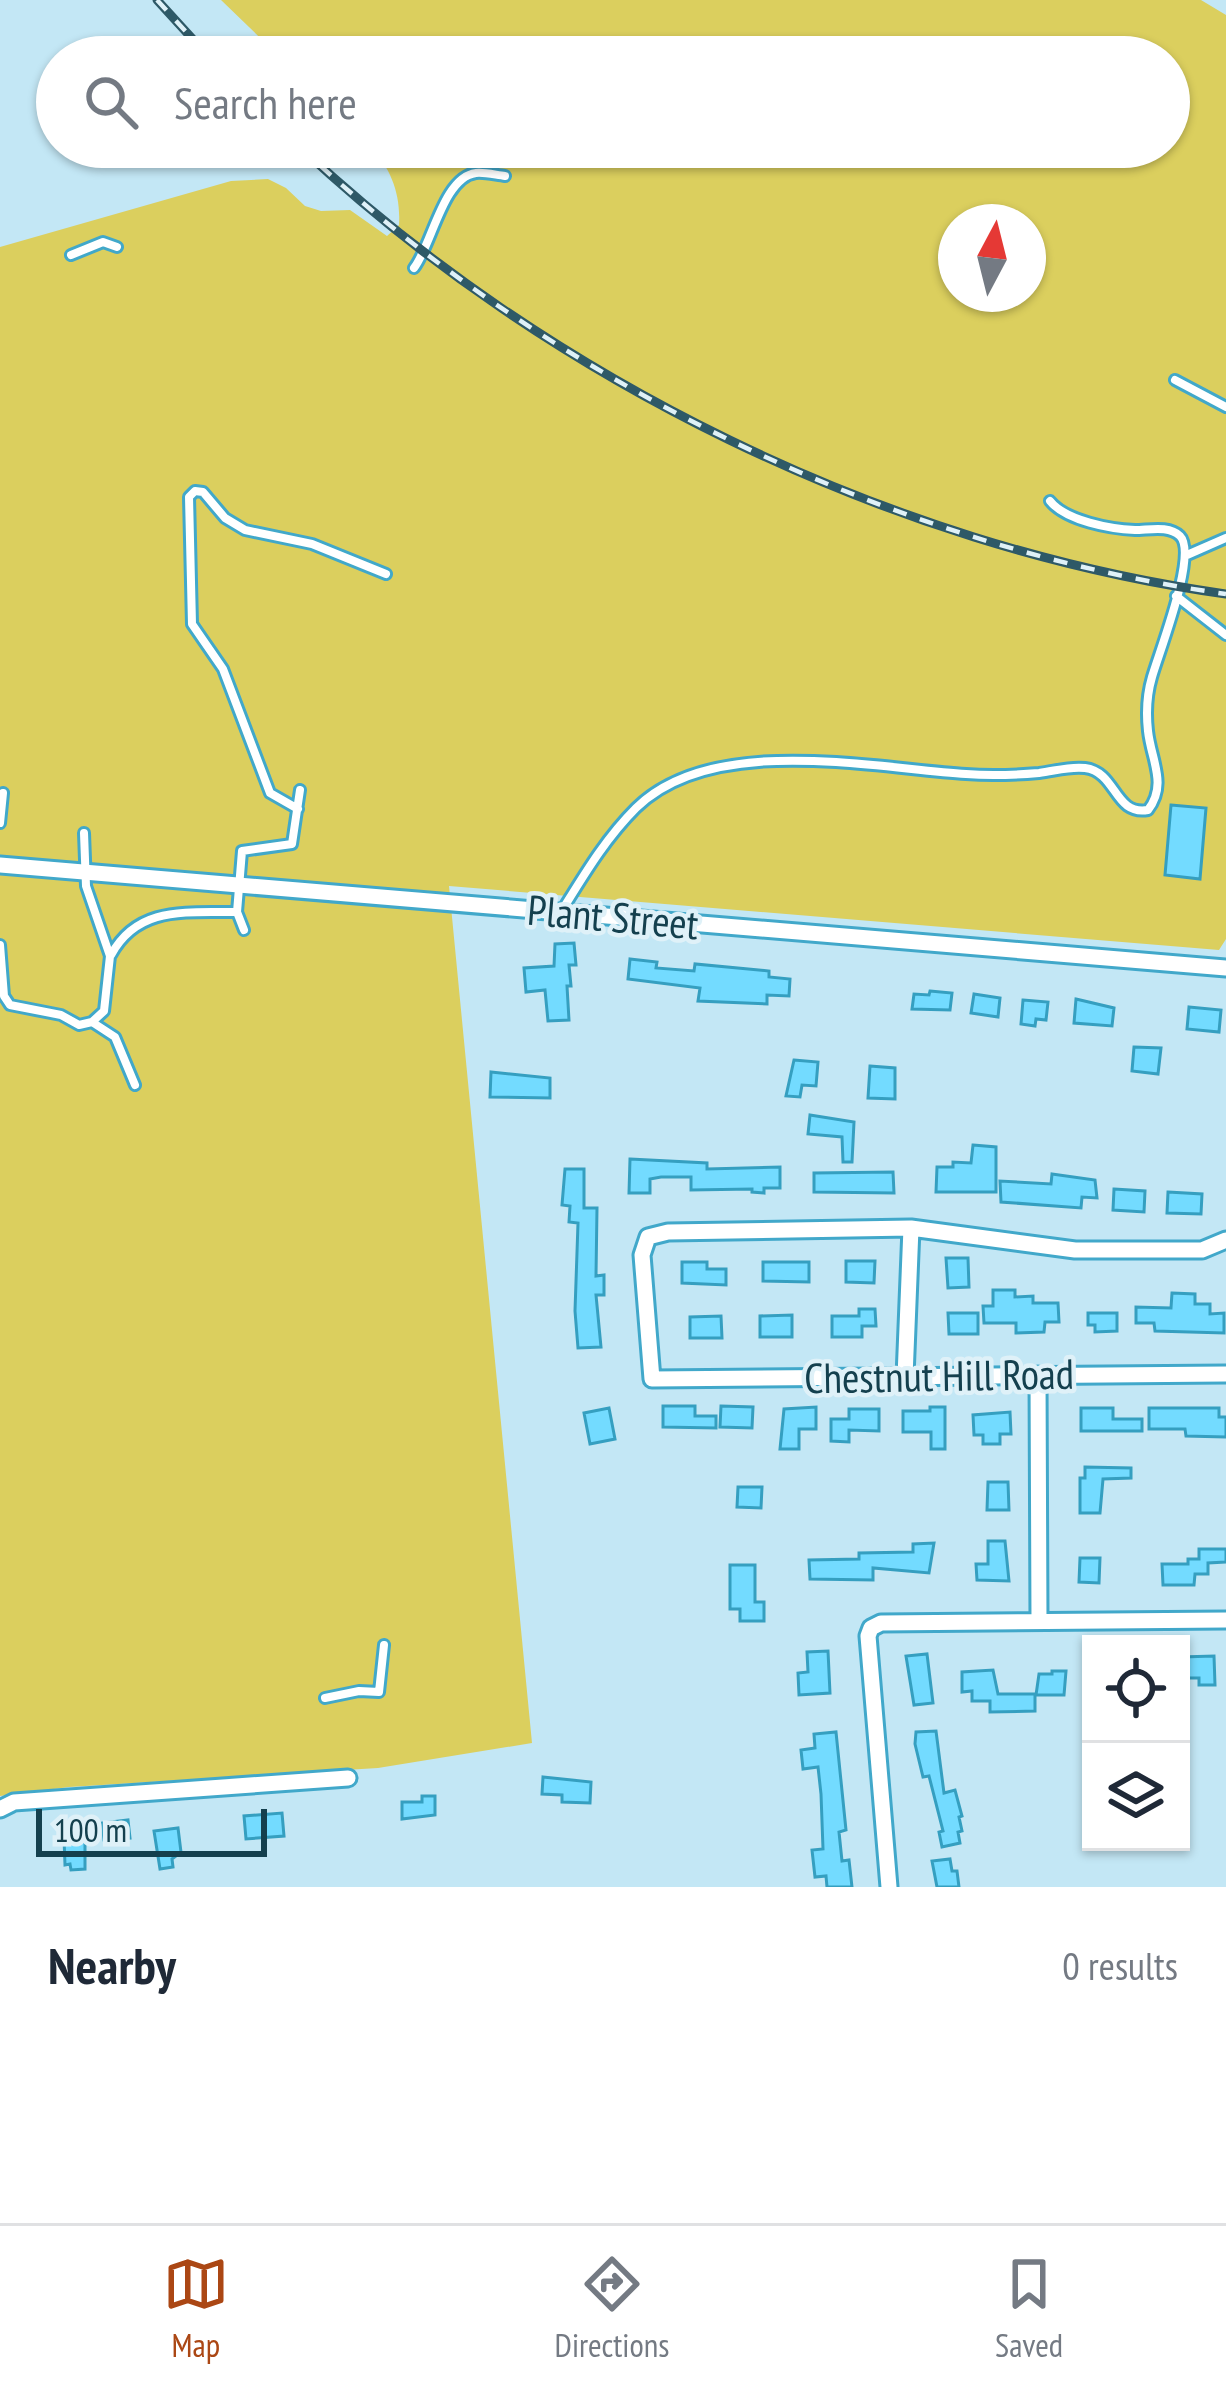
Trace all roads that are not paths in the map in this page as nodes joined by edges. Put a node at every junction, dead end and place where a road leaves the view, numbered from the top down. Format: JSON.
{"nodes":[{"id":1,"x":505,"y":176,"type":"dead end"},
{"id":2,"x":117,"y":247,"type":"dead end"},
{"id":3,"x":71,"y":255,"type":"dead end"},
{"id":4,"x":414,"y":268,"type":"dead end"},
{"id":5,"x":1175,"y":380,"type":"dead end"},
{"id":6,"x":1226,"y":407,"type":"edge"},
{"id":7,"x":1050,"y":502,"type":"dead end"},
{"id":8,"x":1226,"y":538,"type":"edge"},
{"id":9,"x":1186,"y":556,"type":"junction"},
{"id":10,"x":386,"y":574,"type":"dead end"},
{"id":11,"x":1177,"y":596,"type":"junction"},
{"id":12,"x":1226,"y":635,"type":"edge"},
{"id":13,"x":300,"y":790,"type":"dead end"},
{"id":14,"x":3,"y":794,"type":"edge"},
{"id":15,"x":298,"y":809,"type":"junction"},
{"id":16,"x":0,"y":823,"type":"edge"},
{"id":17,"x":84,"y":833,"type":"dead end"},
{"id":18,"x":0,"y":865,"type":"edge"},
{"id":19,"x":86,"y":872,"type":"junction"},
{"id":20,"x":239,"y":885,"type":"junction"},
{"id":21,"x":236,"y":912,"type":"junction"},
{"id":22,"x":561,"y":912,"type":"junction"},
{"id":23,"x":244,"y":930,"type":"dead end"},
{"id":24,"x":0,"y":946,"type":"edge"},
{"id":25,"x":110,"y":956,"type":"junction"},
{"id":26,"x":1226,"y":968,"type":"edge"},
{"id":27,"x":92,"y":1022,"type":"junction"},
{"id":28,"x":135,"y":1085,"type":"dead end"},
{"id":29,"x":911,"y":1228,"type":"junction"},
{"id":30,"x":1226,"y":1240,"type":"edge"},
{"id":31,"x":1226,"y":1374,"type":"edge"},
{"id":32,"x":1038,"y":1375,"type":"junction"},
{"id":33,"x":905,"y":1377,"type":"junction"},
{"id":34,"x":1226,"y":1620,"type":"edge"},
{"id":35,"x":1039,"y":1621,"type":"junction"},
{"id":36,"x":384,"y":1645,"type":"dead end"},
{"id":37,"x":325,"y":1698,"type":"dead end"},
{"id":38,"x":349,"y":1778,"type":"dead end"},
{"id":39,"x":0,"y":1809,"type":"edge"},
{"id":40,"x":889,"y":1887,"type":"edge"}],
"edges":[{"from":1,"to":4,"type":"lane"},
{"from":2,"to":3,"type":"lane"},
{"from":5,"to":6,"type":"lane"},
{"from":7,"to":9,"type":"lane"},
{"from":8,"to":9,"type":"lane"},
{"from":9,"to":11,"type":"lane"},
{"from":10,"to":15,"type":"lane"},
{"from":11,"to":12,"type":"lane"},
{"from":11,"to":22,"type":"lane"},
{"from":13,"to":15,"type":"lane"},
{"from":14,"to":16,"type":"lane"},
{"from":15,"to":20,"type":"lane"},
{"from":17,"to":19,"type":"lane"},
{"from":18,"to":19,"type":"street","name":"Plant Street"},
{"from":19,"to":20,"type":"street","name":"Plant Street"},
{"from":19,"to":25,"type":"lane"},
{"from":20,"to":21,"type":"lane"},
{"from":20,"to":22,"type":"street","name":"Plant Street"},
{"from":21,"to":23,"type":"lane"},
{"from":21,"to":25,"type":"lane"},
{"from":22,"to":26,"type":"street","name":"Plant Street"},
{"from":24,"to":27,"type":"lane"},
{"from":25,"to":27,"type":"lane"},
{"from":27,"to":28,"type":"lane"},
{"from":29,"to":30,"type":"street"},
{"from":29,"to":33,"type":"street"},
{"from":29,"to":33,"type":"street","name":"Chestnut Hill Road"},
{"from":31,"to":32,"type":"street","name":"Chestnut Hill Road"},
{"from":32,"to":33,"type":"street","name":"Chestnut Hill Road"},
{"from":32,"to":35,"type":"street"},
{"from":34,"to":35,"type":"street"},
{"from":35,"to":40,"type":"street"},
{"from":36,"to":37,"type":"lane"},
{"from":38,"to":39,"type":"street"}]}
